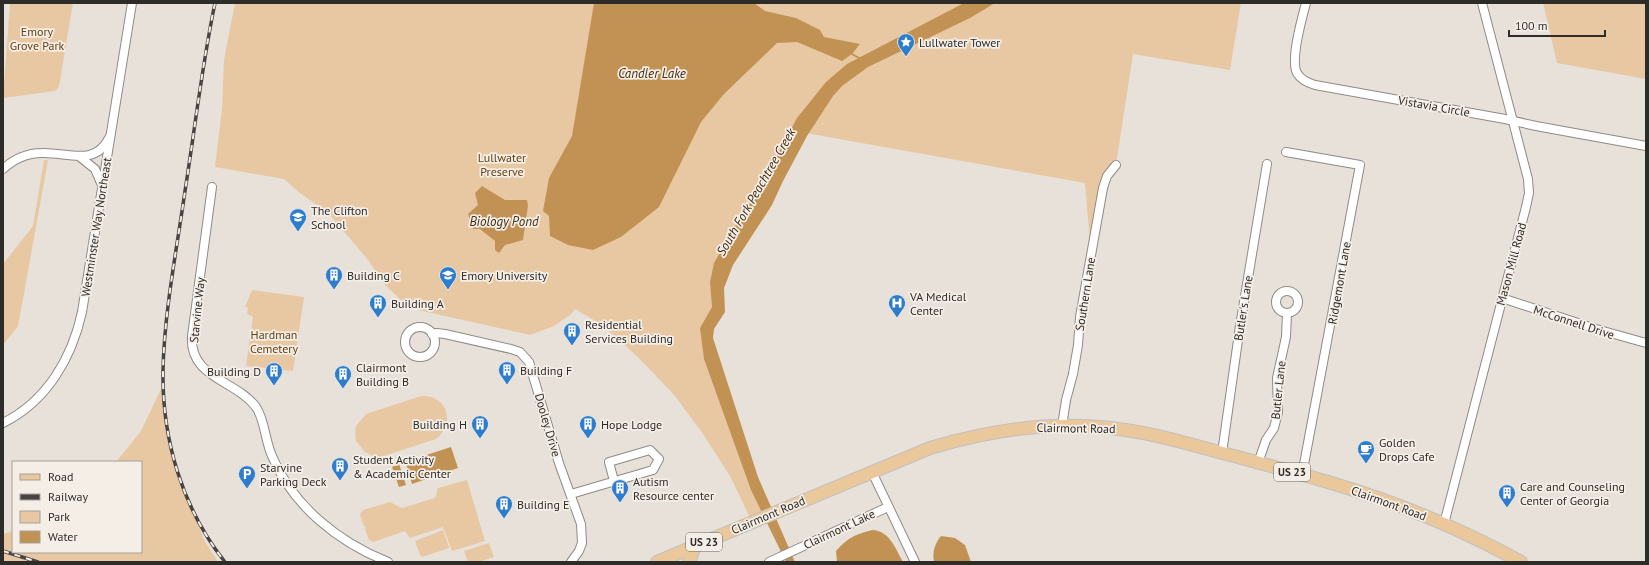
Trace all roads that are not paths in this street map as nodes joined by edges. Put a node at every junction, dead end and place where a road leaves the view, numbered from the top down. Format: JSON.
{"nodes":[{"id":1,"x":132,"y":3,"type":"edge"},
{"id":2,"x":1306,"y":3,"type":"edge"},
{"id":3,"x":1482,"y":3,"type":"edge"},
{"id":4,"x":1514,"y":121,"type":"junction"},
{"id":5,"x":111,"y":134,"type":"junction"},
{"id":6,"x":1646,"y":146,"type":"edge"},
{"id":7,"x":1286,"y":152,"type":"dead end"},
{"id":8,"x":80,"y":157,"type":"junction"},
{"id":9,"x":1267,"y":164,"type":"dead end"},
{"id":10,"x":1116,"y":165,"type":"dead end"},
{"id":11,"x":3,"y":169,"type":"edge"},
{"id":12,"x":102,"y":186,"type":"junction"},
{"id":13,"x":212,"y":187,"type":"dead end"},
{"id":14,"x":1502,"y":298,"type":"junction"},
{"id":15,"x":1287,"y":313,"type":"dead end"},
{"id":16,"x":432,"y":334,"type":"dead end"},
{"id":17,"x":1646,"y":343,"type":"edge"},
{"id":18,"x":3,"y":423,"type":"edge"},
{"id":19,"x":1062,"y":426,"type":"junction"},
{"id":20,"x":1222,"y":453,"type":"junction"},
{"id":21,"x":1258,"y":463,"type":"junction"},
{"id":22,"x":872,"y":472,"type":"junction"},
{"id":23,"x":1302,"y":475,"type":"junction"},
{"id":24,"x":614,"y":481,"type":"junction"},
{"id":25,"x":570,"y":494,"type":"junction"},
{"id":26,"x":888,"y":507,"type":"junction"},
{"id":27,"x":1444,"y":524,"type":"junction"},
{"id":28,"x":695,"y":546,"type":"junction"},
{"id":29,"x":1505,"y":558,"type":"edge"},
{"id":30,"x":388,"y":562,"type":"edge"},
{"id":31,"x":572,"y":562,"type":"edge"},
{"id":32,"x":657,"y":562,"type":"edge"},
{"id":33,"x":689,"y":562,"type":"edge"},
{"id":34,"x":769,"y":562,"type":"edge"},
{"id":35,"x":915,"y":562,"type":"edge"},
{"id":36,"x":1521,"y":562,"type":"edge"}],
"edges":[{"from":1,"to":5,"type":"street","name":"Westminster Way Northeast"},
{"from":2,"to":4,"type":"street","name":"Vistavia Circle"},
{"from":3,"to":4,"type":"street","name":"Mason Mill Road"},
{"from":4,"to":6,"type":"street","name":"Vistavia Circle"},
{"from":4,"to":14,"type":"street","name":"Mason Mill Road"},
{"from":5,"to":8,"type":"street"},
{"from":5,"to":12,"type":"street","name":"Westminster Way Northeast"},
{"from":7,"to":23,"type":"street","name":"Ridgemont Lane"},
{"from":8,"to":11,"type":"street"},
{"from":8,"to":12,"type":"street"},
{"from":9,"to":20,"type":"street","name":"Butler's Lane"},
{"from":10,"to":19,"type":"street","name":"Southern Lane"},
{"from":12,"to":18,"type":"street","name":"Westminster Way Northeast"},
{"from":13,"to":30,"type":"street","name":"Starvine Way"},
{"from":14,"to":17,"type":"street","name":"McConnell Drive"},
{"from":14,"to":27,"type":"street","name":"Mason Mill Road"},
{"from":15,"to":21,"type":"street","name":"Butler Lane"},
{"from":16,"to":25,"type":"street","name":"Dooley Drive"},
{"from":19,"to":20,"type":"main road","name":"Clairmont Road","number":"US 23"},
{"from":19,"to":22,"type":"main road","name":"Clairmont Road","number":"US 23"},
{"from":20,"to":21,"type":"main road","name":"Clairmont Road","number":"US 23"},
{"from":21,"to":23,"type":"main road","name":"Clairmont Road","number":"US 23"},
{"from":22,"to":26,"type":"street","name":"Clairmont Lake"},
{"from":22,"to":28,"type":"main road","name":"Clairmont Road","number":"US 23"},
{"from":23,"to":27,"type":"main road","name":"Clairmont Road","number":"US 23"},
{"from":24,"to":24,"type":"street"},
{"from":24,"to":25,"type":"street"},
{"from":25,"to":31,"type":"street","name":"Dooley Drive"},
{"from":26,"to":34,"type":"street","name":"Clairmont Lake"},
{"from":26,"to":35,"type":"street","name":"Clairmont Lake"},
{"from":27,"to":29,"type":"main road","name":"Clairmont Road","number":"US 23"},
{"from":28,"to":32,"type":"main road","name":"Clairmont Road","number":"US 23"},
{"from":28,"to":33,"type":"main road"},
{"from":29,"to":36,"type":"main road","name":"Clairmont Road","number":"US 23"}]}
